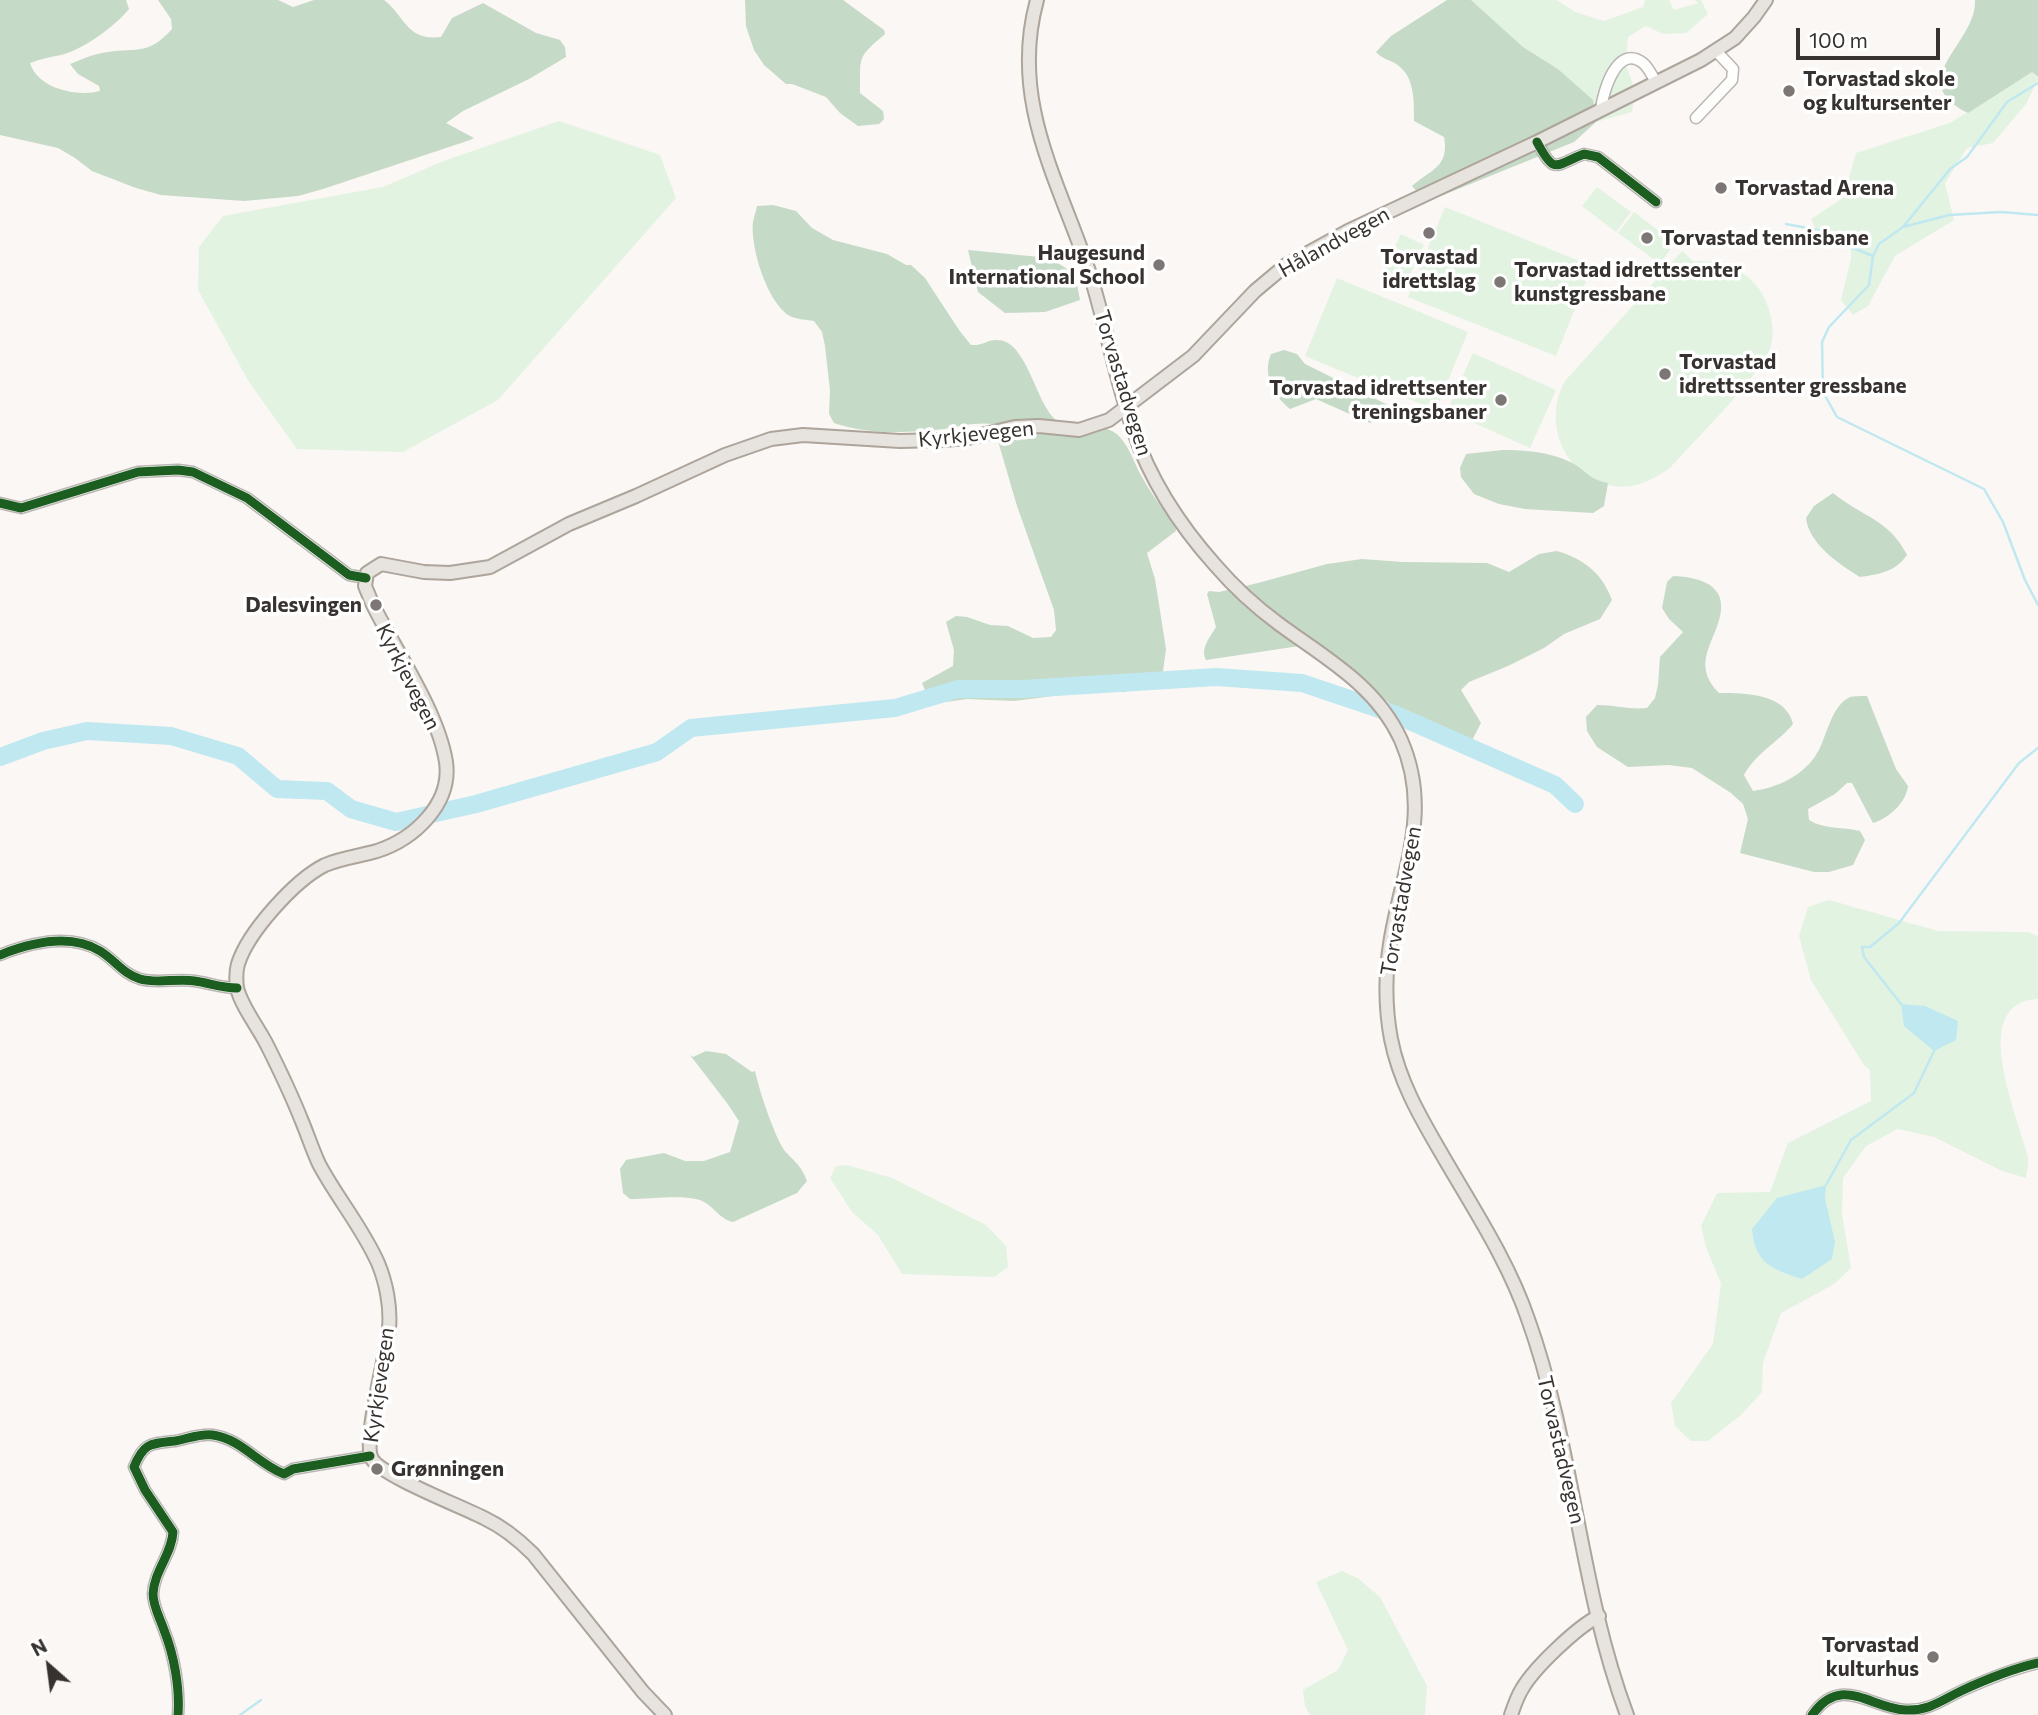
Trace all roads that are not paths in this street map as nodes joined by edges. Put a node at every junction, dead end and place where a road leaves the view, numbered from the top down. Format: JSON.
{"nodes":[{"id":1,"x":1037,"y":0,"type":"edge"},
{"id":2,"x":1766,"y":0,"type":"edge"},
{"id":3,"x":1717,"y":51,"type":"junction"},
{"id":4,"x":1656,"y":82,"type":"junction"},
{"id":5,"x":1601,"y":109,"type":"junction"},
{"id":6,"x":1696,"y":118,"type":"dead end"},
{"id":7,"x":1537,"y":142,"type":"junction"},
{"id":8,"x":1656,"y":202,"type":"dead end"},
{"id":9,"x":1126,"y":407,"type":"junction"},
{"id":10,"x":0,"y":503,"type":"edge"},
{"id":11,"x":366,"y":578,"type":"junction"},
{"id":12,"x":0,"y":955,"type":"edge"},
{"id":13,"x":237,"y":988,"type":"junction"},
{"id":14,"x":370,"y":1456,"type":"junction"},
{"id":15,"x":1599,"y":1616,"type":"junction"},
{"id":16,"x":2038,"y":1663,"type":"edge"},
{"id":17,"x":178,"y":1715,"type":"edge"},
{"id":18,"x":664,"y":1715,"type":"edge"},
{"id":19,"x":1511,"y":1715,"type":"edge"},
{"id":20,"x":1627,"y":1715,"type":"edge"},
{"id":21,"x":1812,"y":1715,"type":"edge"}],
"edges":[{"from":1,"to":9,"type":"main road","name":"Torvastadvegen"},
{"from":2,"to":3,"type":"main road","name":"Hålandvegen"},
{"from":3,"to":4,"type":"main road","name":"Hålandvegen"},
{"from":3,"to":6,"type":"street"},
{"from":4,"to":5,"type":"main road","name":"Hålandvegen"},
{"from":4,"to":5,"type":"street"},
{"from":5,"to":7,"type":"main road","name":"Hålandvegen"},
{"from":7,"to":8,"type":"street"},
{"from":7,"to":9,"type":"main road","name":"Hålandvegen"},
{"from":9,"to":11,"type":"main road","name":"Kyrkjevegen"},
{"from":9,"to":15,"type":"main road","name":"Torvastadvegen"},
{"from":10,"to":11,"type":"street"},
{"from":11,"to":13,"type":"main road","name":"Kyrkjevegen"},
{"from":12,"to":13,"type":"street"},
{"from":13,"to":14,"type":"main road","name":"Kyrkjevegen"},
{"from":14,"to":17,"type":"street"},
{"from":14,"to":18,"type":"main road","name":"Kyrkjevegen"},
{"from":15,"to":19,"type":"main road"},
{"from":15,"to":20,"type":"main road","name":"Torvastadvegen"},
{"from":16,"to":21,"type":"street"}]}
